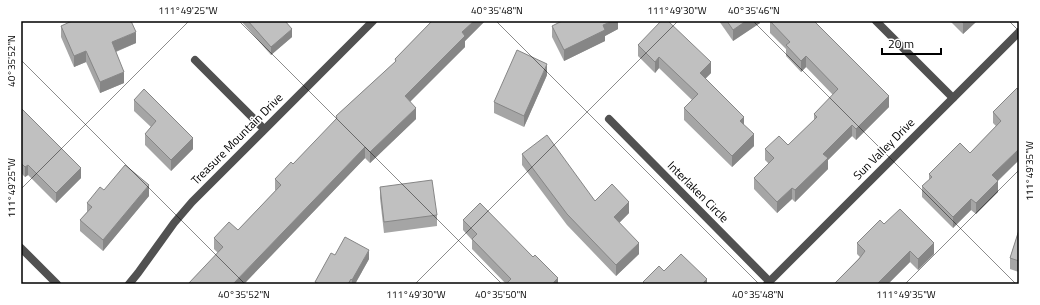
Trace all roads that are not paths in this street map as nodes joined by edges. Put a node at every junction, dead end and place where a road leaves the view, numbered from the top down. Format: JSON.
{"nodes":[{"id":1,"x":373,"y":21,"type":"edge"},
{"id":2,"x":876,"y":21,"type":"edge"},
{"id":3,"x":1019,"y":32,"type":"edge"},
{"id":4,"x":196,"y":60,"type":"dead end"},
{"id":5,"x":953,"y":98,"type":"junction"},
{"id":6,"x":609,"y":119,"type":"dead end"},
{"id":7,"x":264,"y":129,"type":"junction"},
{"id":8,"x":21,"y":248,"type":"edge"},
{"id":9,"x":768,"y":283,"type":"edge"},
{"id":10,"x":57,"y":284,"type":"edge"},
{"id":11,"x":129,"y":284,"type":"edge"}],
"edges":[{"from":1,"to":7,"type":"street","name":"Treasure Mountain Drive"},
{"from":2,"to":5,"type":"street"},
{"from":3,"to":5,"type":"street","name":"Sun Valley Drive"},
{"from":4,"to":7,"type":"street"},
{"from":5,"to":9,"type":"street","name":"Sun Valley Drive"},
{"from":6,"to":9,"type":"street","name":"Interlaken Circle"},
{"from":7,"to":11,"type":"street","name":"Treasure Mountain Drive"},
{"from":8,"to":10,"type":"street"}]}
